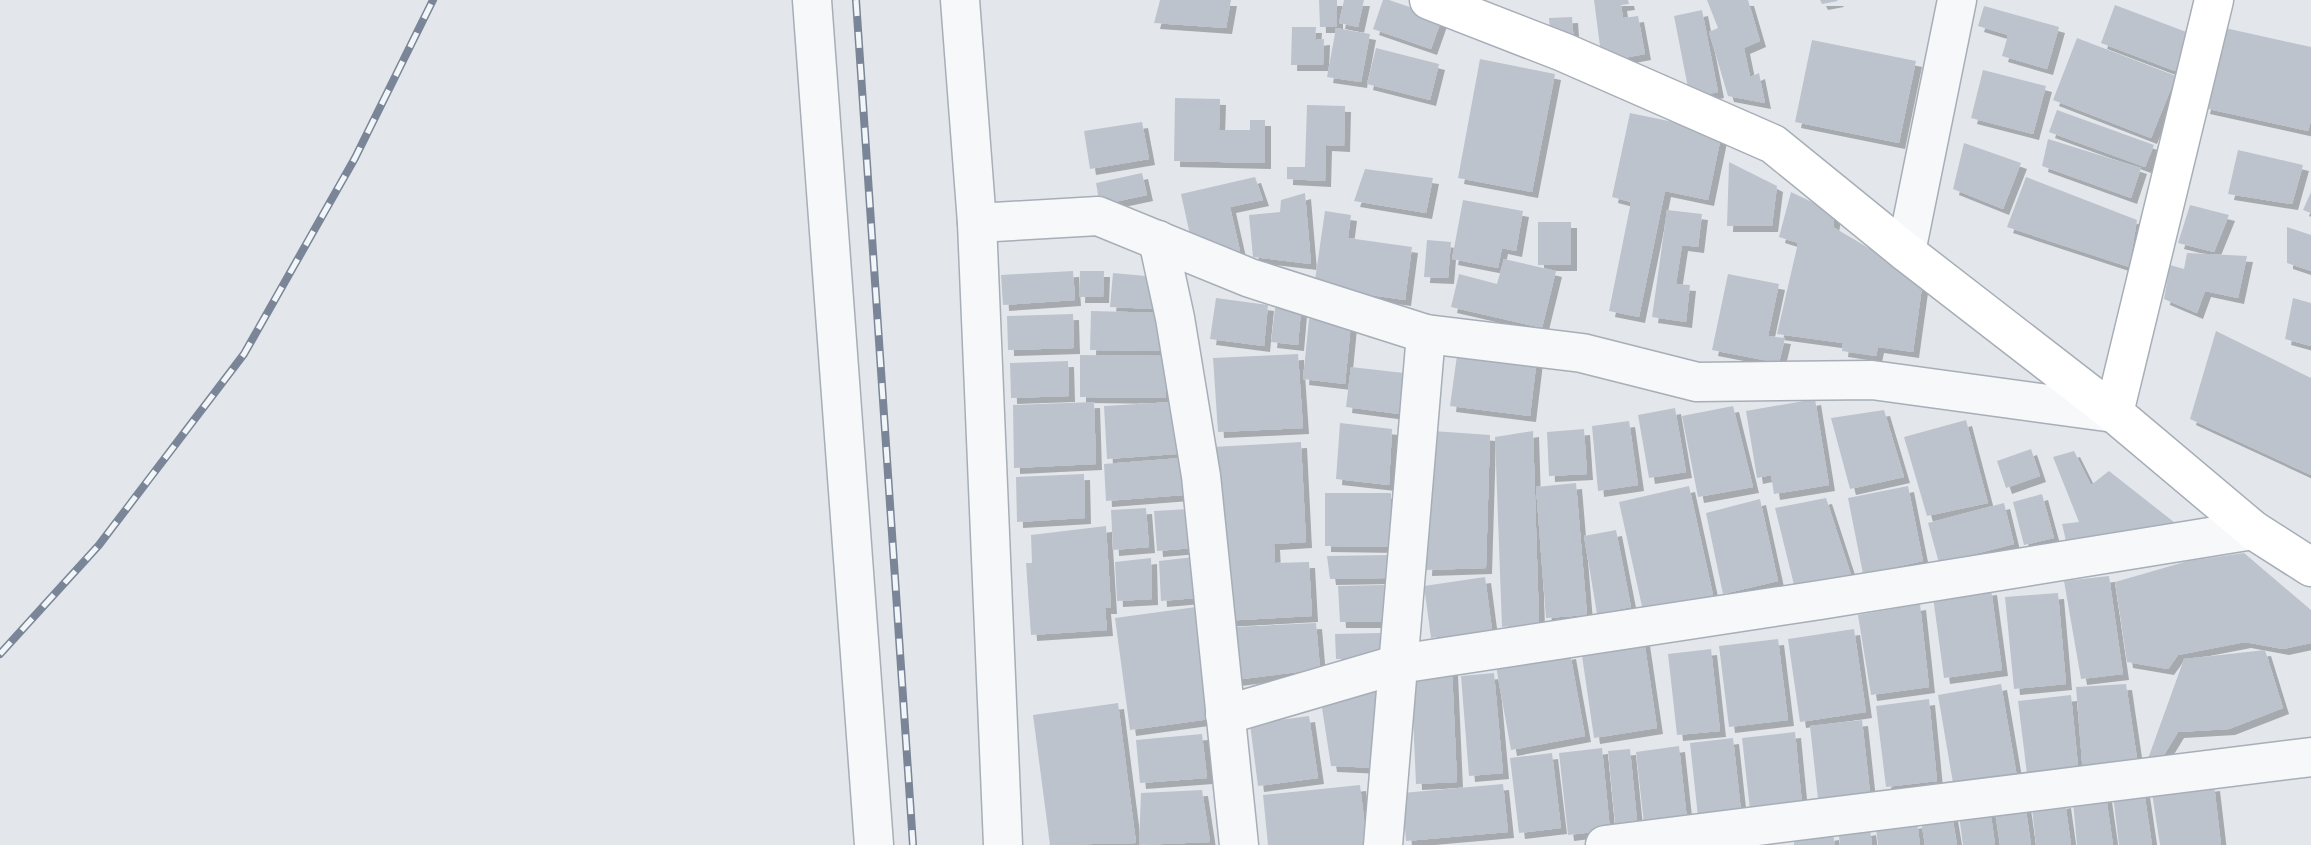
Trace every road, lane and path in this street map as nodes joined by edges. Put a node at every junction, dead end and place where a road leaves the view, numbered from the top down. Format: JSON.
{"nodes":[{"id":1,"x":812,"y":0,"type":"edge"},
{"id":2,"x":960,"y":0,"type":"edge"},
{"id":3,"x":1429,"y":0,"type":"edge"},
{"id":4,"x":1957,"y":0,"type":"edge"},
{"id":5,"x":2214,"y":0,"type":"edge"},
{"id":6,"x":977,"y":223,"type":"junction"},
{"id":7,"x":1158,"y":240,"type":"junction"},
{"id":8,"x":1906,"y":252,"type":"junction"},
{"id":9,"x":1426,"y":334,"type":"junction"},
{"id":10,"x":2114,"y":413,"type":"junction"},
{"id":11,"x":2253,"y":530,"type":"junction"},
{"id":12,"x":2311,"y":567,"type":"edge"},
{"id":13,"x":1399,"y":664,"type":"junction"},
{"id":14,"x":1224,"y":715,"type":"junction"},
{"id":15,"x":2311,"y":757,"type":"edge"},
{"id":16,"x":874,"y":845,"type":"edge"},
{"id":17,"x":1003,"y":845,"type":"edge"},
{"id":18,"x":1239,"y":845,"type":"edge"},
{"id":19,"x":1383,"y":845,"type":"edge"},
{"id":20,"x":1605,"y":845,"type":"edge"}],
"edges":[{"from":1,"to":16,"type":"street"},
{"from":2,"to":6,"type":"street"},
{"from":3,"to":8,"type":"street"},
{"from":4,"to":8,"type":"street"},
{"from":5,"to":10,"type":"street"},
{"from":6,"to":7,"type":"street"},
{"from":6,"to":17,"type":"street"},
{"from":7,"to":9,"type":"street"},
{"from":7,"to":14,"type":"street"},
{"from":8,"to":10,"type":"street"},
{"from":9,"to":10,"type":"street"},
{"from":9,"to":13,"type":"street"},
{"from":10,"to":11,"type":"street"},
{"from":11,"to":12,"type":"street"},
{"from":11,"to":13,"type":"street"},
{"from":13,"to":14,"type":"street"},
{"from":13,"to":19,"type":"street"},
{"from":14,"to":18,"type":"street"},
{"from":15,"to":20,"type":"street"}]}
